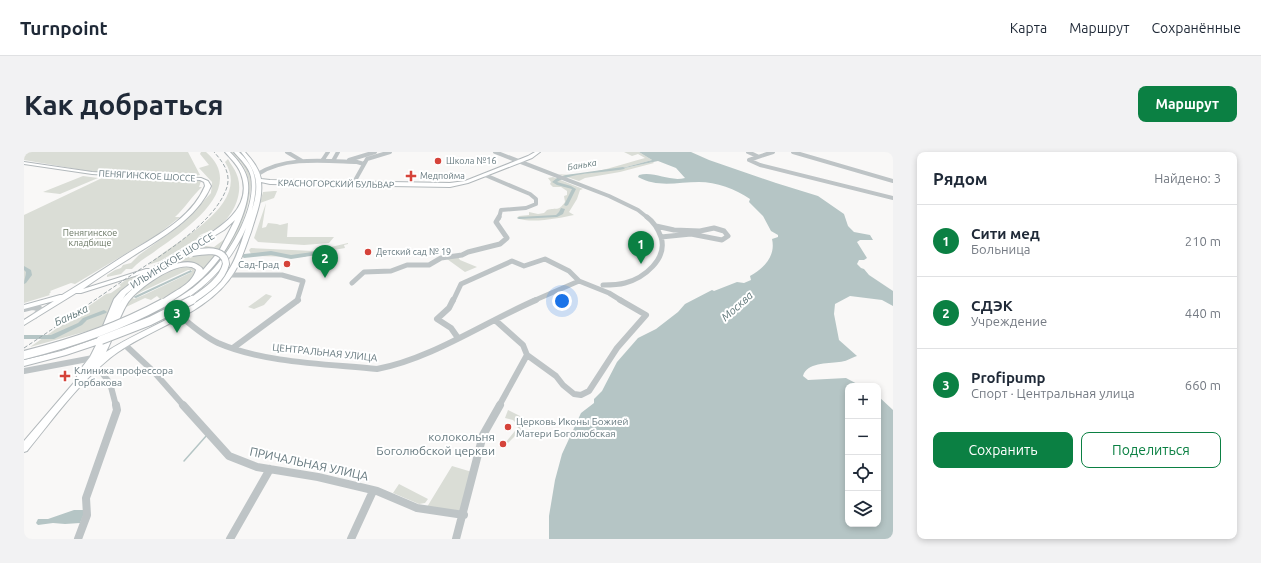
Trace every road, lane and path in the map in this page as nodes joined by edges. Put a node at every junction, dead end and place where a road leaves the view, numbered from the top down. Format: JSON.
{"nodes":[{"id":1,"x":227,"y":152,"type":"edge"},
{"id":2,"x":236,"y":152,"type":"edge"},
{"id":3,"x":243,"y":152,"type":"edge"},
{"id":4,"x":287,"y":152,"type":"edge"},
{"id":5,"x":328,"y":152,"type":"edge"},
{"id":6,"x":338,"y":152,"type":"edge"},
{"id":7,"x":375,"y":152,"type":"edge"},
{"id":8,"x":390,"y":152,"type":"edge"},
{"id":9,"x":495,"y":152,"type":"edge"},
{"id":10,"x":538,"y":152,"type":"edge"},
{"id":11,"x":748,"y":152,"type":"edge"},
{"id":12,"x":773,"y":152,"type":"edge"},
{"id":13,"x":793,"y":152,"type":"edge"},
{"id":14,"x":757,"y":156,"type":"junction"},
{"id":15,"x":367,"y":159,"type":"junction"},
{"id":16,"x":302,"y":161,"type":"junction"},
{"id":17,"x":322,"y":161,"type":"junction"},
{"id":18,"x":333,"y":161,"type":"junction"},
{"id":19,"x":345,"y":161,"type":"junction"},
{"id":20,"x":357,"y":162,"type":"junction"},
{"id":21,"x":520,"y":162,"type":"junction"},
{"id":22,"x":24,"y":163,"type":"edge"},
{"id":23,"x":364,"y":164,"type":"junction"},
{"id":24,"x":255,"y":167,"type":"junction"},
{"id":25,"x":268,"y":169,"type":"junction"},
{"id":26,"x":485,"y":175,"type":"junction"},
{"id":27,"x":258,"y":177,"type":"junction"},
{"id":28,"x":893,"y":181,"type":"edge"},
{"id":29,"x":270,"y":182,"type":"junction"},
{"id":30,"x":353,"y":184,"type":"junction"},
{"id":31,"x":260,"y":186,"type":"junction"},
{"id":32,"x":893,"y":198,"type":"edge"},
{"id":33,"x":243,"y":205,"type":"junction"},
{"id":34,"x":256,"y":207,"type":"junction"},
{"id":35,"x":656,"y":226,"type":"junction"},
{"id":36,"x":241,"y":229,"type":"junction"},
{"id":37,"x":661,"y":237,"type":"junction"},
{"id":38,"x":188,"y":252,"type":"junction"},
{"id":39,"x":170,"y":259,"type":"junction"},
{"id":40,"x":106,"y":270,"type":"junction"},
{"id":41,"x":229,"y":275,"type":"junction"},
{"id":42,"x":579,"y":281,"type":"junction"},
{"id":43,"x":352,"y":283,"type":"dead end"},
{"id":44,"x":603,"y":285,"type":"dead end"},
{"id":45,"x":188,"y":286,"type":"junction"},
{"id":46,"x":70,"y":294,"type":"junction"},
{"id":47,"x":35,"y":304,"type":"junction"},
{"id":48,"x":167,"y":304,"type":"junction"},
{"id":49,"x":24,"y":307,"type":"edge"},
{"id":50,"x":45,"y":310,"type":"junction"},
{"id":51,"x":178,"y":314,"type":"junction"},
{"id":52,"x":32,"y":318,"type":"junction"},
{"id":53,"x":494,"y":320,"type":"junction"},
{"id":54,"x":24,"y":323,"type":"edge"},
{"id":55,"x":458,"y":338,"type":"junction"},
{"id":56,"x":101,"y":340,"type":"junction"},
{"id":57,"x":124,"y":344,"type":"junction"},
{"id":58,"x":233,"y":348,"type":"junction"},
{"id":59,"x":24,"y":355,"type":"edge"},
{"id":60,"x":527,"y":355,"type":"junction"},
{"id":61,"x":91,"y":361,"type":"junction"},
{"id":62,"x":24,"y":363,"type":"edge"},
{"id":63,"x":24,"y":371,"type":"edge"},
{"id":64,"x":102,"y":373,"type":"dead end"},
{"id":65,"x":87,"y":374,"type":"junction"},
{"id":66,"x":24,"y":441,"type":"edge"},
{"id":67,"x":24,"y":448,"type":"edge"},
{"id":68,"x":270,"y":469,"type":"junction"},
{"id":69,"x":373,"y":491,"type":"junction"},
{"id":70,"x":464,"y":515,"type":"junction"},
{"id":71,"x":78,"y":539,"type":"edge"},
{"id":72,"x":230,"y":539,"type":"edge"},
{"id":73,"x":351,"y":539,"type":"edge"},
{"id":74,"x":456,"y":539,"type":"edge"}],
"edges":[{"from":1,"to":33,"type":"main road"},
{"from":2,"to":36,"type":"main road"},
{"from":3,"to":24,"type":"main road"},
{"from":4,"to":16,"type":"street"},
{"from":5,"to":17,"type":"street"},
{"from":6,"to":18,"type":"street"},
{"from":7,"to":19,"type":"street"},
{"from":8,"to":15,"type":"street"},
{"from":9,"to":21,"type":"street"},
{"from":10,"to":21,"type":"main road","name":"КРАСНОГОРСКИЙ БУЛЬВАР"},
{"from":11,"to":14,"type":"street"},
{"from":12,"to":14,"type":"street"},
{"from":13,"to":28,"type":"street"},
{"from":14,"to":32,"type":"street"},
{"from":15,"to":20,"type":"street"},
{"from":15,"to":23,"type":"street"},
{"from":16,"to":17,"type":"street"},
{"from":16,"to":25,"type":"street"},
{"from":17,"to":18,"type":"street"},
{"from":18,"to":19,"type":"street"},
{"from":19,"to":20,"type":"street"},
{"from":20,"to":23,"type":"street"},
{"from":21,"to":26,"type":"main road","name":"КРАСНОГОРСКИЙ БУЛЬВАР"},
{"from":21,"to":35,"type":"street"},
{"from":22,"to":40,"type":"main road","name":"ПЕНЯГИНСКОЕ ШОССЕ"},
{"from":23,"to":30,"type":"street"},
{"from":24,"to":25,"type":"street"},
{"from":24,"to":27,"type":"main road"},
{"from":25,"to":27,"type":"street"},
{"from":26,"to":30,"type":"main road","name":"КРАСНОГОРСКИЙ БУЛЬВАР"},
{"from":26,"to":43,"type":"street"},
{"from":27,"to":29,"type":"main road","name":"КРАСНОГОРСКИЙ БУЛЬВАР"},
{"from":27,"to":31,"type":"main road"},
{"from":29,"to":30,"type":"main road","name":"КРАСНОГОРСКИЙ БУЛЬВАР"},
{"from":29,"to":31,"type":"main road","name":"КРАСНОГОРСКИЙ БУЛЬВАР"},
{"from":31,"to":34,"type":"main road"},
{"from":33,"to":38,"type":"main road","name":"ИЛЬИНСКОЕ ШОССЕ"},
{"from":33,"to":45,"type":"main road"},
{"from":34,"to":36,"type":"main road"},
{"from":34,"to":41,"type":"main road"},
{"from":35,"to":37,"type":"street"},
{"from":35,"to":37,"type":"street"},
{"from":36,"to":48,"type":"main road"},
{"from":37,"to":44,"type":"street"},
{"from":38,"to":39,"type":"main road"},
{"from":38,"to":56,"type":"main road","bridge":true},
{"from":38,"to":61,"type":"main road"},
{"from":39,"to":40,"type":"main road"},
{"from":39,"to":46,"type":"main road"},
{"from":40,"to":46,"type":"main road","name":"ПЕНЯГИНСКОЕ ШОССЕ"},
{"from":40,"to":49,"type":"main road"},
{"from":41,"to":51,"type":"main road"},
{"from":41,"to":58,"type":"street"},
{"from":42,"to":53,"type":"street","name":"ЦЕНТРАЛЬНАЯ УЛИЦА"},
{"from":42,"to":55,"type":"street"},
{"from":42,"to":60,"type":"street"},
{"from":45,"to":48,"type":"main road"},
{"from":45,"to":65,"type":"main road"},
{"from":46,"to":47,"type":"main road"},
{"from":46,"to":50,"type":"main road"},
{"from":47,"to":49,"type":"main road"},
{"from":47,"to":50,"type":"main road"},
{"from":48,"to":56,"type":"main road","bridge":true},
{"from":48,"to":59,"type":"main road","bridge":true},
{"from":49,"to":52,"type":"street"},
{"from":50,"to":52,"type":"main road"},
{"from":51,"to":57,"type":"main road"},
{"from":51,"to":58,"type":"street","name":"ЦЕНТРАЛЬНАЯ УЛИЦА"},
{"from":52,"to":54,"type":"main road"},
{"from":53,"to":55,"type":"street","name":"ЦЕНТРАЛЬНАЯ УЛИЦА"},
{"from":53,"to":60,"type":"street"},
{"from":55,"to":58,"type":"street","name":"ЦЕНТРАЛЬНАЯ УЛИЦА"},
{"from":56,"to":62,"type":"main road"},
{"from":57,"to":65,"type":"main road"},
{"from":57,"to":68,"type":"street","name":"ПРИЧАЛЬНАЯ УЛИЦА"},
{"from":60,"to":70,"type":"street"},
{"from":61,"to":63,"type":"street"},
{"from":61,"to":66,"type":"main road"},
{"from":64,"to":71,"type":"street"},
{"from":65,"to":67,"type":"main road"},
{"from":68,"to":69,"type":"street","name":"ПРИЧАЛЬНАЯ УЛИЦА"},
{"from":68,"to":72,"type":"street"},
{"from":69,"to":70,"type":"street","name":"ПРИЧАЛЬНАЯ УЛИЦА"},
{"from":69,"to":73,"type":"street"},
{"from":70,"to":74,"type":"street"}]}
